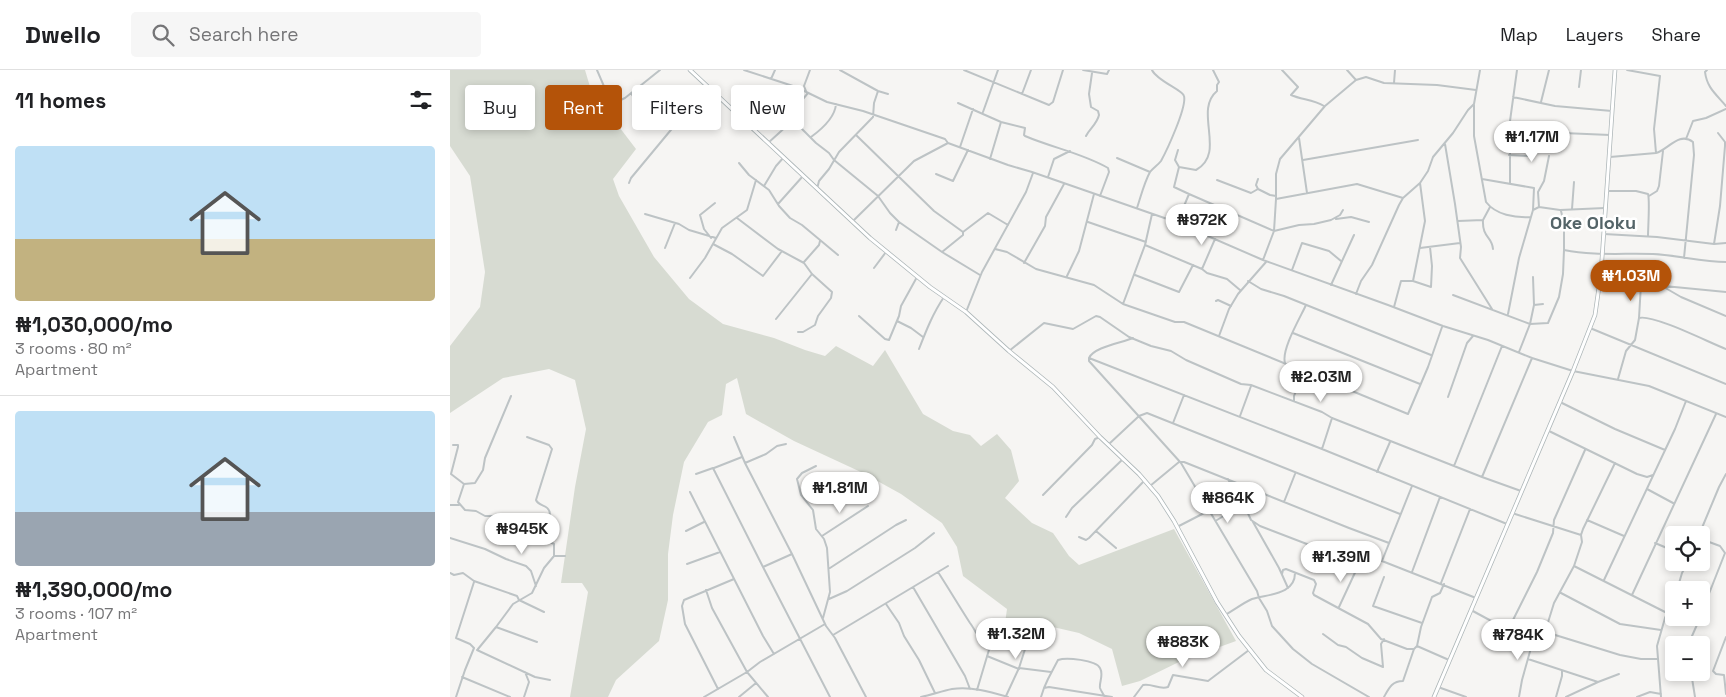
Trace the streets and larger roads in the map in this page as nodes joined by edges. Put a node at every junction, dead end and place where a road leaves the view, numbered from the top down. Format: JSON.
{"nodes":[{"id":1,"x":597,"y":70,"type":"edge"},
{"id":2,"x":660,"y":70,"type":"edge"},
{"id":3,"x":690,"y":70,"type":"edge"},
{"id":4,"x":744,"y":70,"type":"edge"},
{"id":5,"x":775,"y":70,"type":"edge"},
{"id":6,"x":810,"y":70,"type":"edge"},
{"id":7,"x":840,"y":70,"type":"edge"},
{"id":8,"x":964,"y":70,"type":"edge"},
{"id":9,"x":998,"y":70,"type":"edge"},
{"id":10,"x":1031,"y":70,"type":"edge"},
{"id":11,"x":1063,"y":70,"type":"edge"},
{"id":12,"x":1082,"y":70,"type":"edge"},
{"id":13,"x":1109,"y":70,"type":"edge"},
{"id":14,"x":1152,"y":70,"type":"edge"},
{"id":15,"x":1213,"y":70,"type":"edge"},
{"id":16,"x":1282,"y":70,"type":"edge"},
{"id":17,"x":1347,"y":70,"type":"edge"},
{"id":18,"x":1395,"y":70,"type":"edge"},
{"id":19,"x":1480,"y":70,"type":"edge"},
{"id":20,"x":1517,"y":70,"type":"edge"},
{"id":21,"x":1549,"y":70,"type":"edge"},
{"id":22,"x":1581,"y":70,"type":"edge"},
{"id":23,"x":1615,"y":70,"type":"edge"},
{"id":24,"x":1627,"y":70,"type":"edge"},
{"id":25,"x":1707,"y":70,"type":"edge"},
{"id":26,"x":1092,"y":73,"type":"junction"},
{"id":27,"x":773,"y":77,"type":"junction"},
{"id":28,"x":770,"y":80,"type":"junction"},
{"id":29,"x":1356,"y":80,"type":"junction"},
{"id":30,"x":774,"y":81,"type":"junction"},
{"id":31,"x":993,"y":83,"type":"junction"},
{"id":32,"x":1394,"y":83,"type":"junction"},
{"id":33,"x":706,"y":85,"type":"edge"},
{"id":34,"x":787,"y":85,"type":"edge"},
{"id":35,"x":804,"y":86,"type":"joint"},
{"id":36,"x":1579,"y":87,"type":"dead end"},
{"id":37,"x":1476,"y":90,"type":"junction"},
{"id":38,"x":804,"y":91,"type":"edge"},
{"id":39,"x":878,"y":91,"type":"junction"},
{"id":40,"x":807,"y":92,"type":"junction"},
{"id":41,"x":631,"y":93,"type":"joint"},
{"id":42,"x":888,"y":94,"type":"dead end"},
{"id":43,"x":1022,"y":94,"type":"junction"},
{"id":44,"x":804,"y":96,"type":"edge"},
{"id":45,"x":1513,"y":98,"type":"junction"},
{"id":46,"x":721,"y":100,"type":"edge"},
{"id":47,"x":958,"y":103,"type":"dead end"},
{"id":48,"x":1541,"y":103,"type":"junction"},
{"id":49,"x":836,"y":104,"type":"junction"},
{"id":50,"x":1474,"y":104,"type":"junction"},
{"id":51,"x":1324,"y":106,"type":"junction"},
{"id":52,"x":1726,"y":106,"type":"edge"},
{"id":53,"x":973,"y":109,"type":"junction"},
{"id":54,"x":1726,"y":110,"type":"edge"},
{"id":55,"x":1612,"y":111,"type":"junction"},
{"id":56,"x":983,"y":113,"type":"junction"},
{"id":57,"x":874,"y":115,"type":"junction"},
{"id":58,"x":1001,"y":122,"type":"junction"},
{"id":59,"x":671,"y":130,"type":"edge"},
{"id":60,"x":782,"y":130,"type":"edge"},
{"id":61,"x":804,"y":130,"type":"edge"},
{"id":62,"x":1540,"y":132,"type":"dead end"},
{"id":63,"x":1718,"y":133,"type":"dead end"},
{"id":64,"x":856,"y":135,"type":"junction"},
{"id":65,"x":1610,"y":135,"type":"junction"},
{"id":66,"x":1086,"y":136,"type":"dead end"},
{"id":67,"x":811,"y":137,"type":"junction"},
{"id":68,"x":1298,"y":138,"type":"junction"},
{"id":69,"x":945,"y":139,"type":"junction"},
{"id":70,"x":1686,"y":139,"type":"junction"},
{"id":71,"x":1418,"y":140,"type":"dead end"},
{"id":72,"x":768,"y":143,"type":"junction"},
{"id":73,"x":948,"y":143,"type":"junction"},
{"id":74,"x":1537,"y":143,"type":"dead end"},
{"id":75,"x":944,"y":144,"type":"junction"},
{"id":76,"x":1445,"y":144,"type":"junction"},
{"id":77,"x":960,"y":147,"type":"junction"},
{"id":78,"x":968,"y":150,"type":"junction"},
{"id":79,"x":1178,"y":150,"type":"dead end"},
{"id":80,"x":1070,"y":151,"type":"junction"},
{"id":81,"x":1663,"y":151,"type":"junction"},
{"id":82,"x":1656,"y":153,"type":"junction"},
{"id":83,"x":1509,"y":155,"type":"junction"},
{"id":84,"x":1549,"y":156,"type":"dead end"},
{"id":85,"x":784,"y":157,"type":"junction"},
{"id":86,"x":1609,"y":157,"type":"junction"},
{"id":87,"x":1117,"y":158,"type":"dead end"},
{"id":88,"x":990,"y":159,"type":"junction"},
{"id":89,"x":834,"y":160,"type":"junction"},
{"id":90,"x":1303,"y":160,"type":"junction"},
{"id":91,"x":739,"y":163,"type":"dead end"},
{"id":92,"x":1179,"y":167,"type":"junction"},
{"id":93,"x":1034,"y":172,"type":"junction"},
{"id":94,"x":1150,"y":172,"type":"junction"},
{"id":95,"x":936,"y":174,"type":"dead end"},
{"id":96,"x":803,"y":176,"type":"junction"},
{"id":97,"x":898,"y":178,"type":"junction"},
{"id":98,"x":1048,"y":178,"type":"junction"},
{"id":99,"x":1258,"y":179,"type":"dead end"},
{"id":100,"x":1482,"y":179,"type":"junction"},
{"id":101,"x":756,"y":180,"type":"junction"},
{"id":102,"x":1217,"y":180,"type":"dead end"},
{"id":103,"x":1574,"y":182,"type":"dead end"},
{"id":104,"x":629,"y":183,"type":"dead end"},
{"id":105,"x":1420,"y":183,"type":"junction"},
{"id":106,"x":1064,"y":184,"type":"junction"},
{"id":107,"x":1510,"y":184,"type":"junction"},
{"id":108,"x":764,"y":186,"type":"junction"},
{"id":109,"x":1258,"y":188,"type":"junction"},
{"id":110,"x":816,"y":189,"type":"junction"},
{"id":111,"x":1607,"y":191,"type":"junction"},
{"id":112,"x":1307,"y":193,"type":"junction"},
{"id":113,"x":1094,"y":194,"type":"junction"},
{"id":114,"x":1189,"y":194,"type":"junction"},
{"id":115,"x":878,"y":196,"type":"junction"},
{"id":116,"x":1100,"y":196,"type":"junction"},
{"id":117,"x":1649,"y":196,"type":"junction"},
{"id":118,"x":1276,"y":198,"type":"junction"},
{"id":119,"x":1403,"y":198,"type":"junction"},
{"id":120,"x":715,"y":203,"type":"dead end"},
{"id":121,"x":778,"y":204,"type":"junction"},
{"id":122,"x":1490,"y":207,"type":"junction"},
{"id":123,"x":1539,"y":207,"type":"junction"},
{"id":124,"x":1137,"y":208,"type":"junction"},
{"id":125,"x":1606,"y":208,"type":"junction"},
{"id":126,"x":1572,"y":209,"type":"junction"},
{"id":127,"x":1343,"y":210,"type":"dead end"},
{"id":128,"x":1534,"y":210,"type":"junction"},
{"id":129,"x":1560,"y":210,"type":"junction"},
{"id":130,"x":646,"y":214,"type":"dead end"},
{"id":131,"x":1152,"y":214,"type":"junction"},
{"id":132,"x":1531,"y":217,"type":"junction"},
{"id":133,"x":737,"y":218,"type":"junction"},
{"id":134,"x":1334,"y":219,"type":"junction"},
{"id":135,"x":1483,"y":220,"type":"junction"},
{"id":136,"x":1457,"y":221,"type":"junction"},
{"id":137,"x":852,"y":222,"type":"junction"},
{"id":138,"x":899,"y":222,"type":"junction"},
{"id":139,"x":1088,"y":222,"type":"junction"},
{"id":140,"x":1369,"y":222,"type":"dead end"},
{"id":141,"x":675,"y":223,"type":"junction"},
{"id":142,"x":1177,"y":223,"type":"junction"},
{"id":143,"x":1008,"y":225,"type":"junction"},
{"id":144,"x":896,"y":230,"type":"dead end"},
{"id":145,"x":1274,"y":231,"type":"junction"},
{"id":146,"x":963,"y":232,"type":"junction"},
{"id":147,"x":1604,"y":234,"type":"junction"},
{"id":148,"x":1354,"y":235,"type":"dead end"},
{"id":149,"x":1648,"y":236,"type":"junction"},
{"id":150,"x":711,"y":238,"type":"junction"},
{"id":151,"x":716,"y":238,"type":"junction"},
{"id":152,"x":1215,"y":239,"type":"junction"},
{"id":153,"x":820,"y":240,"type":"junction"},
{"id":154,"x":1685,"y":241,"type":"junction"},
{"id":155,"x":1460,"y":243,"type":"junction"},
{"id":156,"x":1726,"y":243,"type":"edge"},
{"id":157,"x":713,"y":244,"type":"junction"},
{"id":158,"x":1146,"y":244,"type":"junction"},
{"id":159,"x":1714,"y":244,"type":"junction"},
{"id":160,"x":1430,"y":247,"type":"junction"},
{"id":161,"x":666,"y":248,"type":"dead end"},
{"id":162,"x":1420,"y":248,"type":"junction"},
{"id":163,"x":1493,"y":249,"type":"dead end"},
{"id":164,"x":995,"y":250,"type":"junction"},
{"id":165,"x":1564,"y":250,"type":"junction"},
{"id":166,"x":782,"y":251,"type":"junction"},
{"id":167,"x":886,"y":252,"type":"junction"},
{"id":168,"x":942,"y":252,"type":"junction"},
{"id":169,"x":1602,"y":254,"type":"junction"},
{"id":170,"x":838,"y":255,"type":"dead end"},
{"id":171,"x":1684,"y":258,"type":"junction"},
{"id":172,"x":1263,"y":260,"type":"junction"},
{"id":173,"x":1341,"y":261,"type":"junction"},
{"id":174,"x":1266,"y":262,"type":"junction"},
{"id":175,"x":1726,"y":262,"type":"edge"},
{"id":176,"x":804,"y":263,"type":"junction"},
{"id":177,"x":1024,"y":263,"type":"junction"},
{"id":178,"x":1193,"y":265,"type":"junction"},
{"id":179,"x":874,"y":268,"type":"dead end"},
{"id":180,"x":1202,"y":269,"type":"junction"},
{"id":181,"x":1292,"y":271,"type":"junction"},
{"id":182,"x":812,"y":274,"type":"junction"},
{"id":183,"x":1134,"y":274,"type":"junction"},
{"id":184,"x":980,"y":275,"type":"junction"},
{"id":185,"x":1067,"y":276,"type":"junction"},
{"id":186,"x":917,"y":277,"type":"junction"},
{"id":187,"x":1533,"y":277,"type":"dead end"},
{"id":188,"x":690,"y":278,"type":"dead end"},
{"id":189,"x":1248,"y":281,"type":"junction"},
{"id":190,"x":1414,"y":281,"type":"junction"},
{"id":191,"x":1600,"y":283,"type":"junction"},
{"id":192,"x":1641,"y":284,"type":"junction"},
{"id":193,"x":1331,"y":285,"type":"junction"},
{"id":194,"x":1662,"y":286,"type":"junction"},
{"id":195,"x":1240,"y":290,"type":"junction"},
{"id":196,"x":1726,"y":292,"type":"edge"},
{"id":197,"x":1356,"y":294,"type":"junction"},
{"id":198,"x":1453,"y":296,"type":"dead end"},
{"id":199,"x":944,"y":297,"type":"junction"},
{"id":200,"x":1216,"y":301,"type":"dead end"},
{"id":201,"x":1123,"y":304,"type":"junction"},
{"id":202,"x":1543,"y":304,"type":"dead end"},
{"id":203,"x":1534,"y":305,"type":"junction"},
{"id":204,"x":1231,"y":306,"type":"junction"},
{"id":205,"x":1306,"y":306,"type":"junction"},
{"id":206,"x":1394,"y":307,"type":"junction"},
{"id":207,"x":1492,"y":308,"type":"junction"},
{"id":208,"x":966,"y":312,"type":"junction"},
{"id":209,"x":1508,"y":314,"type":"junction"},
{"id":210,"x":859,"y":316,"type":"dead end"},
{"id":211,"x":1726,"y":316,"type":"edge"},
{"id":212,"x":1640,"y":318,"type":"junction"},
{"id":213,"x":776,"y":319,"type":"dead end"},
{"id":214,"x":897,"y":321,"type":"junction"},
{"id":215,"x":1530,"y":324,"type":"junction"},
{"id":216,"x":1442,"y":326,"type":"junction"},
{"id":217,"x":1590,"y":328,"type":"junction"},
{"id":218,"x":798,"y":332,"type":"dead end"},
{"id":219,"x":1293,"y":333,"type":"junction"},
{"id":220,"x":1219,"y":336,"type":"junction"},
{"id":221,"x":1474,"y":336,"type":"junction"},
{"id":222,"x":923,"y":337,"type":"junction"},
{"id":223,"x":1133,"y":338,"type":"junction"},
{"id":224,"x":1632,"y":344,"type":"junction"},
{"id":225,"x":1502,"y":346,"type":"junction"},
{"id":226,"x":919,"y":349,"type":"dead end"},
{"id":227,"x":1726,"y":350,"type":"edge"},
{"id":228,"x":1009,"y":351,"type":"junction"},
{"id":229,"x":1519,"y":352,"type":"junction"},
{"id":230,"x":1432,"y":356,"type":"junction"},
{"id":231,"x":1089,"y":358,"type":"junction"},
{"id":232,"x":1532,"y":358,"type":"junction"},
{"id":233,"x":1285,"y":363,"type":"junction"},
{"id":234,"x":1304,"y":371,"type":"junction"},
{"id":235,"x":1573,"y":371,"type":"junction"},
{"id":236,"x":1618,"y":379,"type":"junction"},
{"id":237,"x":1420,"y":384,"type":"junction"},
{"id":238,"x":1726,"y":384,"type":"edge"},
{"id":239,"x":1251,"y":385,"type":"junction"},
{"id":240,"x":1184,"y":395,"type":"junction"},
{"id":241,"x":511,"y":396,"type":"dead end"},
{"id":242,"x":1448,"y":397,"type":"dead end"},
{"id":243,"x":1294,"y":401,"type":"junction"},
{"id":244,"x":1686,"y":401,"type":"junction"},
{"id":245,"x":1560,"y":402,"type":"junction"},
{"id":246,"x":1716,"y":414,"type":"junction"},
{"id":247,"x":1139,"y":416,"type":"junction"},
{"id":248,"x":1240,"y":416,"type":"junction"},
{"id":249,"x":1726,"y":417,"type":"edge"},
{"id":250,"x":1332,"y":418,"type":"junction"},
{"id":251,"x":1173,"y":424,"type":"junction"},
{"id":252,"x":1548,"y":430,"type":"junction"},
{"id":253,"x":527,"y":437,"type":"dead end"},
{"id":254,"x":734,"y":437,"type":"dead end"},
{"id":255,"x":1100,"y":437,"type":"junction"},
{"id":256,"x":1390,"y":440,"type":"junction"},
{"id":257,"x":786,"y":444,"type":"dead end"},
{"id":258,"x":453,"y":445,"type":"dead end"},
{"id":259,"x":1108,"y":445,"type":"junction"},
{"id":260,"x":1322,"y":449,"type":"junction"},
{"id":261,"x":1585,"y":450,"type":"junction"},
{"id":262,"x":1665,"y":450,"type":"junction"},
{"id":263,"x":742,"y":457,"type":"junction"},
{"id":264,"x":1123,"y":459,"type":"junction"},
{"id":265,"x":1179,"y":462,"type":"junction"},
{"id":266,"x":745,"y":463,"type":"junction"},
{"id":267,"x":1615,"y":463,"type":"junction"},
{"id":268,"x":816,"y":466,"type":"dead end"},
{"id":269,"x":1454,"y":466,"type":"junction"},
{"id":270,"x":714,"y":468,"type":"junction"},
{"id":271,"x":1377,"y":472,"type":"junction"},
{"id":272,"x":1296,"y":473,"type":"junction"},
{"id":273,"x":451,"y":474,"type":"edge"},
{"id":274,"x":696,"y":474,"type":"dead end"},
{"id":275,"x":1726,"y":474,"type":"edge"},
{"id":276,"x":1653,"y":475,"type":"junction"},
{"id":277,"x":1482,"y":477,"type":"junction"},
{"id":278,"x":1645,"y":477,"type":"junction"},
{"id":279,"x":1228,"y":479,"type":"junction"},
{"id":280,"x":1145,"y":480,"type":"junction"},
{"id":281,"x":464,"y":484,"type":"junction"},
{"id":282,"x":1648,"y":484,"type":"junction"},
{"id":283,"x":1150,"y":486,"type":"junction"},
{"id":284,"x":1412,"y":486,"type":"junction"},
{"id":285,"x":1646,"y":488,"type":"junction"},
{"id":286,"x":1521,"y":491,"type":"junction"},
{"id":287,"x":690,"y":492,"type":"dead end"},
{"id":288,"x":1044,"y":495,"type":"dead end"},
{"id":289,"x":1440,"y":497,"type":"junction"},
{"id":290,"x":1284,"y":502,"type":"junction"},
{"id":291,"x":1673,"y":503,"type":"junction"},
{"id":292,"x":450,"y":504,"type":"edge"},
{"id":293,"x":459,"y":505,"type":"junction"},
{"id":294,"x":1242,"y":505,"type":"junction"},
{"id":295,"x":868,"y":506,"type":"dead end"},
{"id":296,"x":1470,"y":509,"type":"junction"},
{"id":297,"x":1210,"y":510,"type":"junction"},
{"id":298,"x":1512,"y":513,"type":"junction"},
{"id":299,"x":1400,"y":514,"type":"junction"},
{"id":300,"x":1066,"y":517,"type":"dead end"},
{"id":301,"x":906,"y":520,"type":"dead end"},
{"id":302,"x":1252,"y":520,"type":"junction"},
{"id":303,"x":1588,"y":520,"type":"junction"},
{"id":304,"x":1216,"y":521,"type":"junction"},
{"id":305,"x":704,"y":522,"type":"junction"},
{"id":306,"x":1507,"y":524,"type":"junction"},
{"id":307,"x":1177,"y":526,"type":"junction"},
{"id":308,"x":1260,"y":526,"type":"junction"},
{"id":309,"x":1553,"y":526,"type":"junction"},
{"id":310,"x":1703,"y":526,"type":"edge"},
{"id":311,"x":1257,"y":529,"type":"junction"},
{"id":312,"x":686,"y":531,"type":"dead end"},
{"id":313,"x":1096,"y":532,"type":"junction"},
{"id":314,"x":934,"y":533,"type":"dead end"},
{"id":315,"x":1581,"y":535,"type":"junction"},
{"id":316,"x":821,"y":536,"type":"junction"},
{"id":317,"x":1624,"y":536,"type":"junction"},
{"id":318,"x":1079,"y":537,"type":"dead end"},
{"id":319,"x":450,"y":538,"type":"edge"},
{"id":320,"x":542,"y":538,"type":"junction"},
{"id":321,"x":1710,"y":541,"type":"edge"},
{"id":322,"x":1388,"y":542,"type":"junction"},
{"id":323,"x":1655,"y":544,"type":"junction"},
{"id":324,"x":1116,"y":548,"type":"dead end"},
{"id":325,"x":1665,"y":548,"type":"edge"},
{"id":326,"x":1725,"y":549,"type":"edge"},
{"id":327,"x":720,"y":552,"type":"junction"},
{"id":328,"x":792,"y":554,"type":"junction"},
{"id":329,"x":554,"y":556,"type":"junction"},
{"id":330,"x":565,"y":556,"type":"dead end"},
{"id":331,"x":1382,"y":560,"type":"junction"},
{"id":332,"x":687,"y":564,"type":"dead end"},
{"id":333,"x":1359,"y":564,"type":"junction"},
{"id":334,"x":948,"y":566,"type":"dead end"},
{"id":335,"x":1574,"y":566,"type":"junction"},
{"id":336,"x":763,"y":567,"type":"junction"},
{"id":337,"x":830,"y":568,"type":"junction"},
{"id":338,"x":938,"y":572,"type":"junction"},
{"id":339,"x":1412,"y":572,"type":"junction"},
{"id":340,"x":450,"y":573,"type":"edge"},
{"id":341,"x":1295,"y":573,"type":"junction"},
{"id":342,"x":1282,"y":574,"type":"junction"},
{"id":343,"x":1384,"y":577,"type":"dead end"},
{"id":344,"x":734,"y":579,"type":"junction"},
{"id":345,"x":1604,"y":580,"type":"junction"},
{"id":346,"x":474,"y":581,"type":"junction"},
{"id":347,"x":1443,"y":584,"type":"junction"},
{"id":348,"x":536,"y":586,"type":"junction"},
{"id":349,"x":913,"y":587,"type":"junction"},
{"id":350,"x":1288,"y":588,"type":"junction"},
{"id":351,"x":706,"y":590,"type":"junction"},
{"id":352,"x":1710,"y":592,"type":"edge"},
{"id":353,"x":1560,"y":593,"type":"junction"},
{"id":354,"x":1632,"y":596,"type":"junction"},
{"id":355,"x":1259,"y":598,"type":"junction"},
{"id":356,"x":1476,"y":598,"type":"junction"},
{"id":357,"x":518,"y":600,"type":"junction"},
{"id":358,"x":829,"y":600,"type":"junction"},
{"id":359,"x":886,"y":603,"type":"junction"},
{"id":360,"x":1338,"y":608,"type":"junction"},
{"id":361,"x":1471,"y":610,"type":"junction"},
{"id":362,"x":544,"y":612,"type":"dead end"},
{"id":363,"x":1665,"y":612,"type":"edge"},
{"id":364,"x":1225,"y":615,"type":"junction"},
{"id":365,"x":823,"y":618,"type":"junction"},
{"id":366,"x":1665,"y":619,"type":"edge"},
{"id":367,"x":1513,"y":622,"type":"junction"},
{"id":368,"x":997,"y":623,"type":"dead end"},
{"id":369,"x":1423,"y":623,"type":"junction"},
{"id":370,"x":825,"y":624,"type":"junction"},
{"id":371,"x":496,"y":627,"type":"junction"},
{"id":372,"x":1508,"y":630,"type":"junction"},
{"id":373,"x":1536,"y":630,"type":"junction"},
{"id":374,"x":1661,"y":630,"type":"junction"},
{"id":375,"x":1545,"y":632,"type":"junction"},
{"id":376,"x":1323,"y":634,"type":"dead end"},
{"id":377,"x":833,"y":635,"type":"junction"},
{"id":378,"x":800,"y":637,"type":"junction"},
{"id":379,"x":1726,"y":637,"type":"edge"},
{"id":380,"x":1384,"y":640,"type":"junction"},
{"id":381,"x":537,"y":642,"type":"dead end"},
{"id":382,"x":1507,"y":642,"type":"dead end"},
{"id":383,"x":1027,"y":643,"type":"dead end"},
{"id":384,"x":1417,"y":646,"type":"junction"},
{"id":385,"x":474,"y":648,"type":"junction"},
{"id":386,"x":989,"y":649,"type":"junction"},
{"id":387,"x":1414,"y":649,"type":"junction"},
{"id":388,"x":478,"y":650,"type":"junction"},
{"id":389,"x":1249,"y":650,"type":"junction"},
{"id":390,"x":774,"y":654,"type":"junction"},
{"id":391,"x":987,"y":656,"type":"junction"},
{"id":392,"x":1528,"y":659,"type":"junction"},
{"id":393,"x":1657,"y":659,"type":"junction"},
{"id":394,"x":1450,"y":660,"type":"junction"},
{"id":395,"x":1019,"y":668,"type":"junction"},
{"id":396,"x":1561,"y":670,"type":"junction"},
{"id":397,"x":525,"y":672,"type":"junction"},
{"id":398,"x":747,"y":672,"type":"junction"},
{"id":399,"x":1051,"y":672,"type":"junction"},
{"id":400,"x":1619,"y":674,"type":"dead end"},
{"id":401,"x":462,"y":677,"type":"junction"},
{"id":402,"x":550,"y":680,"type":"dead end"},
{"id":403,"x":1692,"y":681,"type":"edge"},
{"id":404,"x":1598,"y":682,"type":"junction"},
{"id":405,"x":756,"y":683,"type":"junction"},
{"id":406,"x":1438,"y":687,"type":"junction"},
{"id":407,"x":1044,"y":688,"type":"junction"},
{"id":408,"x":718,"y":689,"type":"junction"},
{"id":409,"x":970,"y":689,"type":"junction"},
{"id":410,"x":977,"y":690,"type":"junction"},
{"id":411,"x":935,"y":693,"type":"junction"},
{"id":412,"x":1726,"y":694,"type":"edge"},
{"id":413,"x":1661,"y":695,"type":"edge"},
{"id":414,"x":1104,"y":696,"type":"junction"},
{"id":415,"x":456,"y":697,"type":"edge"},
{"id":416,"x":510,"y":697,"type":"edge"},
{"id":417,"x":524,"y":697,"type":"edge"},
{"id":418,"x":704,"y":697,"type":"edge"},
{"id":419,"x":739,"y":697,"type":"edge"},
{"id":420,"x":768,"y":697,"type":"edge"},
{"id":421,"x":830,"y":697,"type":"edge"},
{"id":422,"x":866,"y":697,"type":"edge"},
{"id":423,"x":921,"y":697,"type":"edge"},
{"id":424,"x":1007,"y":697,"type":"edge"},
{"id":425,"x":1040,"y":697,"type":"edge"},
{"id":426,"x":1112,"y":697,"type":"edge"},
{"id":427,"x":1134,"y":697,"type":"edge"},
{"id":428,"x":1302,"y":697,"type":"edge"},
{"id":429,"x":1368,"y":697,"type":"edge"},
{"id":430,"x":1384,"y":697,"type":"edge"},
{"id":431,"x":1434,"y":697,"type":"edge"},
{"id":432,"x":1466,"y":697,"type":"edge"},
{"id":433,"x":1520,"y":697,"type":"edge"},
{"id":434,"x":1556,"y":697,"type":"edge"},
{"id":435,"x":1566,"y":697,"type":"edge"},
{"id":436,"x":1637,"y":697,"type":"edge"},
{"id":437,"x":1695,"y":697,"type":"edge"}],
"edges":[{"from":1,"to":41,"type":"street"},
{"from":2,"to":41,"type":"street"},
{"from":3,"to":33,"type":"street"},
{"from":4,"to":28,"type":"street"},
{"from":5,"to":27,"type":"street"},
{"from":6,"to":35,"type":"street"},
{"from":7,"to":39,"type":"street"},
{"from":8,"to":31,"type":"street"},
{"from":9,"to":31,"type":"street"},
{"from":10,"to":43,"type":"street"},
{"from":11,"to":43,"type":"street"},
{"from":12,"to":26,"type":"street"},
{"from":13,"to":26,"type":"street"},
{"from":14,"to":94,"type":"street"},
{"from":15,"to":92,"type":"street"},
{"from":16,"to":51,"type":"street"},
{"from":17,"to":29,"type":"street"},
{"from":18,"to":32,"type":"street"},
{"from":19,"to":37,"type":"street"},
{"from":20,"to":45,"type":"street"},
{"from":21,"to":48,"type":"street"},
{"from":22,"to":36,"type":"street"},
{"from":23,"to":55,"type":"street"},
{"from":24,"to":82,"type":"street"},
{"from":25,"to":52,"type":"street"},
{"from":26,"to":66,"type":"street"},
{"from":27,"to":28,"type":"street"},
{"from":27,"to":30,"type":"street"},
{"from":28,"to":30,"type":"street"},
{"from":29,"to":32,"type":"street"},
{"from":29,"to":51,"type":"street"},
{"from":30,"to":34,"type":"street"},
{"from":31,"to":43,"type":"street"},
{"from":31,"to":56,"type":"street"},
{"from":32,"to":37,"type":"street"},
{"from":35,"to":40,"type":"street"},
{"from":37,"to":50,"type":"street"},
{"from":38,"to":40,"type":"street"},
{"from":39,"to":42,"type":"street"},
{"from":39,"to":57,"type":"street"},
{"from":40,"to":44,"type":"street"},
{"from":40,"to":49,"type":"street"},
{"from":45,"to":48,"type":"street"},
{"from":45,"to":83,"type":"street"},
{"from":46,"to":72,"type":"street"},
{"from":47,"to":53,"type":"street"},
{"from":48,"to":55,"type":"street"},
{"from":49,"to":57,"type":"street"},
{"from":49,"to":67,"type":"street"},
{"from":50,"to":76,"type":"street"},
{"from":50,"to":100,"type":"street"},
{"from":51,"to":68,"type":"street"},
{"from":53,"to":56,"type":"street"},
{"from":53,"to":77,"type":"street"},
{"from":54,"to":70,"type":"street"},
{"from":55,"to":65,"type":"street"},
{"from":56,"to":58,"type":"street"},
{"from":57,"to":64,"type":"street"},
{"from":57,"to":69,"type":"street"},
{"from":58,"to":80,"type":"street"},
{"from":58,"to":88,"type":"street"},
{"from":59,"to":104,"type":"street"},
{"from":60,"to":72,"type":"street"},
{"from":61,"to":67,"type":"street"},
{"from":62,"to":65,"type":"street"},
{"from":63,"to":159,"type":"street"},
{"from":64,"to":89,"type":"street"},
{"from":64,"to":97,"type":"street"},
{"from":65,"to":86,"type":"street"},
{"from":67,"to":89,"type":"street"},
{"from":68,"to":90,"type":"street"},
{"from":68,"to":118,"type":"street"},
{"from":69,"to":73,"type":"street"},
{"from":69,"to":75,"type":"street"},
{"from":70,"to":81,"type":"street"},
{"from":70,"to":154,"type":"street"},
{"from":71,"to":90,"type":"street"},
{"from":72,"to":85,"type":"street"},
{"from":73,"to":75,"type":"street"},
{"from":73,"to":77,"type":"street"},
{"from":74,"to":83,"type":"street"},
{"from":75,"to":97,"type":"street"},
{"from":76,"to":105,"type":"street"},
{"from":76,"to":136,"type":"street"},
{"from":77,"to":78,"type":"street"},
{"from":78,"to":88,"type":"street"},
{"from":78,"to":95,"type":"street"},
{"from":79,"to":92,"type":"street"},
{"from":80,"to":98,"type":"street"},
{"from":80,"to":116,"type":"street"},
{"from":81,"to":82,"type":"street"},
{"from":81,"to":117,"type":"street"},
{"from":82,"to":86,"type":"street"},
{"from":83,"to":107,"type":"street"},
{"from":84,"to":123,"type":"street"},
{"from":85,"to":96,"type":"street"},
{"from":85,"to":108,"type":"street"},
{"from":86,"to":111,"type":"street"},
{"from":87,"to":94,"type":"street"},
{"from":88,"to":93,"type":"street"},
{"from":89,"to":110,"type":"street"},
{"from":89,"to":115,"type":"street"},
{"from":90,"to":112,"type":"street"},
{"from":91,"to":101,"type":"street"},
{"from":92,"to":114,"type":"street"},
{"from":93,"to":98,"type":"street"},
{"from":93,"to":143,"type":"street"},
{"from":94,"to":124,"type":"street"},
{"from":96,"to":110,"type":"street"},
{"from":96,"to":121,"type":"street"},
{"from":97,"to":115,"type":"street"},
{"from":97,"to":146,"type":"street"},
{"from":98,"to":106,"type":"street"},
{"from":99,"to":109,"type":"street"},
{"from":100,"to":107,"type":"street"},
{"from":100,"to":122,"type":"street"},
{"from":101,"to":108,"type":"street"},
{"from":101,"to":133,"type":"street"},
{"from":102,"to":109,"type":"street"},
{"from":103,"to":126,"type":"street"},
{"from":105,"to":119,"type":"street"},
{"from":105,"to":162,"type":"street"},
{"from":106,"to":113,"type":"street"},
{"from":106,"to":177,"type":"street"},
{"from":107,"to":128,"type":"street"},
{"from":108,"to":121,"type":"street"},
{"from":109,"to":118,"type":"street"},
{"from":110,"to":137,"type":"street"},
{"from":111,"to":117,"type":"street"},
{"from":111,"to":125,"type":"street"},
{"from":112,"to":118,"type":"street"},
{"from":112,"to":119,"type":"street"},
{"from":113,"to":116,"type":"street"},
{"from":113,"to":139,"type":"street"},
{"from":114,"to":142,"type":"street"},
{"from":114,"to":145,"type":"street"},
{"from":115,"to":137,"type":"street"},
{"from":115,"to":138,"type":"street"},
{"from":116,"to":124,"type":"street"},
{"from":117,"to":149,"type":"street"},
{"from":118,"to":145,"type":"street"},
{"from":119,"to":197,"type":"street"},
{"from":120,"to":150,"type":"street"},
{"from":121,"to":153,"type":"street"},
{"from":122,"to":132,"type":"street"},
{"from":122,"to":135,"type":"street"},
{"from":123,"to":128,"type":"street"},
{"from":123,"to":129,"type":"street"},
{"from":124,"to":131,"type":"street"},
{"from":125,"to":126,"type":"street"},
{"from":125,"to":147,"type":"street"},
{"from":126,"to":129,"type":"street"},
{"from":127,"to":134,"type":"street"},
{"from":128,"to":132,"type":"street"},
{"from":129,"to":165,"type":"street"},
{"from":130,"to":141,"type":"street"},
{"from":131,"to":142,"type":"street"},
{"from":131,"to":158,"type":"street"},
{"from":132,"to":209,"type":"street"},
{"from":133,"to":151,"type":"street"},
{"from":133,"to":166,"type":"street"},
{"from":134,"to":140,"type":"street"},
{"from":134,"to":145,"type":"street"},
{"from":135,"to":136,"type":"street"},
{"from":135,"to":163,"type":"street"},
{"from":136,"to":155,"type":"street"},
{"from":137,"to":167,"type":"street"},
{"from":138,"to":144,"type":"street"},
{"from":138,"to":168,"type":"street"},
{"from":139,"to":158,"type":"street"},
{"from":139,"to":185,"type":"street"},
{"from":141,"to":150,"type":"street"},
{"from":141,"to":161,"type":"street"},
{"from":142,"to":152,"type":"street"},
{"from":143,"to":146,"type":"street"},
{"from":143,"to":164,"type":"street"},
{"from":145,"to":172,"type":"street"},
{"from":146,"to":168,"type":"street"},
{"from":147,"to":149,"type":"street"},
{"from":147,"to":169,"type":"street"},
{"from":148,"to":173,"type":"street"},
{"from":149,"to":154,"type":"street"},
{"from":150,"to":151,"type":"street"},
{"from":151,"to":157,"type":"street"},
{"from":152,"to":172,"type":"street"},
{"from":152,"to":180,"type":"street"},
{"from":153,"to":170,"type":"street"},
{"from":153,"to":176,"type":"street"},
{"from":154,"to":159,"type":"street"},
{"from":154,"to":171,"type":"street"},
{"from":155,"to":160,"type":"street"},
{"from":155,"to":207,"type":"street"},
{"from":156,"to":159,"type":"street"},
{"from":157,"to":166,"type":"street"},
{"from":157,"to":188,"type":"street"},
{"from":158,"to":178,"type":"street"},
{"from":158,"to":183,"type":"street"},
{"from":160,"to":162,"type":"street"},
{"from":160,"to":190,"type":"street"},
{"from":162,"to":190,"type":"street"},
{"from":164,"to":177,"type":"street"},
{"from":164,"to":184,"type":"street"},
{"from":165,"to":169,"type":"street"},
{"from":165,"to":215,"type":"street"},
{"from":166,"to":176,"type":"street"},
{"from":167,"to":179,"type":"street"},
{"from":167,"to":186,"type":"street"},
{"from":168,"to":184,"type":"street"},
{"from":169,"to":171,"type":"street"},
{"from":169,"to":191,"type":"street"},
{"from":171,"to":175,"type":"street"},
{"from":172,"to":174,"type":"street"},
{"from":173,"to":181,"type":"street"},
{"from":173,"to":193,"type":"street"},
{"from":174,"to":181,"type":"street"},
{"from":174,"to":189,"type":"street"},
{"from":176,"to":182,"type":"street"},
{"from":177,"to":185,"type":"street"},
{"from":178,"to":180,"type":"street"},
{"from":178,"to":183,"type":"street"},
{"from":180,"to":195,"type":"street"},
{"from":181,"to":193,"type":"street"},
{"from":182,"to":213,"type":"street"},
{"from":182,"to":218,"type":"street"},
{"from":183,"to":201,"type":"street"},
{"from":184,"to":208,"type":"street"},
{"from":185,"to":201,"type":"street"},
{"from":186,"to":199,"type":"street"},
{"from":186,"to":214,"type":"street"},
{"from":187,"to":203,"type":"street"},
{"from":189,"to":195,"type":"street"},
{"from":189,"to":205,"type":"street"},
{"from":190,"to":206,"type":"street"},
{"from":191,"to":192,"type":"street"},
{"from":191,"to":217,"type":"street"},
{"from":192,"to":194,"type":"street"},
{"from":192,"to":212,"type":"street"},
{"from":193,"to":197,"type":"street"},
{"from":194,"to":196,"type":"street"},
{"from":194,"to":211,"type":"street"},
{"from":195,"to":204,"type":"street"},
{"from":197,"to":206,"type":"street"},
{"from":198,"to":207,"type":"street"},
{"from":199,"to":208,"type":"street"},
{"from":199,"to":222,"type":"street"},
{"from":200,"to":204,"type":"street"},
{"from":201,"to":220,"type":"street"},
{"from":202,"to":203,"type":"street"},
{"from":203,"to":215,"type":"street"},
{"from":204,"to":220,"type":"street"},
{"from":205,"to":219,"type":"street"},
{"from":205,"to":230,"type":"street"},
{"from":206,"to":216,"type":"street"},
{"from":207,"to":209,"type":"street"},
{"from":208,"to":228,"type":"street"},
{"from":209,"to":215,"type":"street"},
{"from":210,"to":214,"type":"street"},
{"from":212,"to":224,"type":"street"},
{"from":212,"to":227,"type":"street"},
{"from":214,"to":222,"type":"street"},
{"from":215,"to":229,"type":"street"},
{"from":216,"to":221,"type":"street"},
{"from":216,"to":230,"type":"street"},
{"from":217,"to":224,"type":"street"},
{"from":217,"to":235,"type":"street"},
{"from":219,"to":233,"type":"street"},
{"from":219,"to":237,"type":"street"},
{"from":220,"to":233,"type":"street"},
{"from":221,"to":225,"type":"street"},
{"from":221,"to":242,"type":"street"},
{"from":222,"to":226,"type":"street"},
{"from":223,"to":228,"type":"street"},
{"from":223,"to":231,"type":"street"},
{"from":223,"to":239,"type":"street"},
{"from":224,"to":236,"type":"street"},
{"from":224,"to":238,"type":"street"},
{"from":225,"to":229,"type":"street"},
{"from":225,"to":269,"type":"street"},
{"from":228,"to":255,"type":"street"},
{"from":229,"to":232,"type":"street"},
{"from":230,"to":237,"type":"street"},
{"from":231,"to":240,"type":"street"},
{"from":231,"to":247,"type":"street"},
{"from":232,"to":235,"type":"street"},
{"from":232,"to":277,"type":"street"},
{"from":233,"to":234,"type":"street"},
{"from":234,"to":237,"type":"street"},
{"from":234,"to":243,"type":"street"},
{"from":235,"to":236,"type":"street"},
{"from":235,"to":245,"type":"street"},
{"from":236,"to":244,"type":"street"},
{"from":239,"to":243,"type":"street"},
{"from":239,"to":248,"type":"street"},
{"from":240,"to":248,"type":"street"},
{"from":240,"to":251,"type":"street"},
{"from":241,"to":281,"type":"street"},
{"from":243,"to":250,"type":"street"},
{"from":244,"to":246,"type":"street"},
{"from":244,"to":262,"type":"street"},
{"from":245,"to":252,"type":"street"},
{"from":245,"to":262,"type":"street"},
{"from":246,"to":249,"type":"street"},
{"from":246,"to":291,"type":"street"},
{"from":247,"to":251,"type":"street"},
{"from":247,"to":259,"type":"street"},
{"from":247,"to":265,"type":"street"},
{"from":248,"to":260,"type":"street"},
{"from":250,"to":256,"type":"street"},
{"from":250,"to":260,"type":"street"},
{"from":251,"to":272,"type":"street"},
{"from":252,"to":261,"type":"street"},
{"from":252,"to":286,"type":"street"},
{"from":253,"to":320,"type":"street"},
{"from":254,"to":263,"type":"street"},
{"from":255,"to":259,"type":"street"},
{"from":255,"to":288,"type":"street"},
{"from":256,"to":269,"type":"street"},
{"from":256,"to":271,"type":"street"},
{"from":257,"to":266,"type":"street"},
{"from":258,"to":273,"type":"street"},
{"from":259,"to":264,"type":"street"},
{"from":260,"to":271,"type":"street"},
{"from":261,"to":267,"type":"street"},
{"from":261,"to":309,"type":"street"},
{"from":262,"to":276,"type":"street"},
{"from":263,"to":266,"type":"street"},
{"from":263,"to":270,"type":"street"},
{"from":264,"to":280,"type":"street"},
{"from":264,"to":300,"type":"street"},
{"from":265,"to":279,"type":"street"},
{"from":265,"to":283,"type":"street"},
{"from":265,"to":297,"type":"street"},
{"from":266,"to":328,"type":"street"},
{"from":267,"to":278,"type":"street"},
{"from":267,"to":303,"type":"street"},
{"from":268,"to":316,"type":"street"},
{"from":269,"to":277,"type":"street"},
{"from":270,"to":274,"type":"street"},
{"from":270,"to":336,"type":"street"},
{"from":271,"to":284,"type":"street"},
{"from":272,"to":290,"type":"street"},
{"from":272,"to":299,"type":"street"},
{"from":273,"to":281,"type":"street"},
{"from":275,"to":310,"type":"street"},
{"from":276,"to":278,"type":"street"},
{"from":276,"to":282,"type":"street"},
{"from":277,"to":286,"type":"street"},
{"from":278,"to":282,"type":"street"},
{"from":279,"to":290,"type":"street"},
{"from":279,"to":294,"type":"street"},
{"from":280,"to":283,"type":"street"},
{"from":280,"to":313,"type":"street"},
{"from":281,"to":293,"type":"street"},
{"from":282,"to":285,"type":"street"},
{"from":283,"to":307,"type":"street"},
{"from":284,"to":289,"type":"street"},
{"from":284,"to":299,"type":"street"},
{"from":285,"to":291,"type":"street"},
{"from":285,"to":317,"type":"street"},
{"from":286,"to":298,"type":"street"},
{"from":287,"to":305,"type":"street"},
{"from":289,"to":296,"type":"street"},
{"from":289,"to":339,"type":"street"},
{"from":290,"to":322,"type":"street"},
{"from":291,"to":323,"type":"street"},
{"from":292,"to":293,"type":"street"},
{"from":293,"to":320,"type":"street"},
{"from":294,"to":302,"type":"street"},
{"from":294,"to":304,"type":"street"},
{"from":295,"to":316,"type":"street"},
{"from":296,"to":306,"type":"street"},
{"from":296,"to":347,"type":"street"},
{"from":297,"to":304,"type":"street"},
{"from":297,"to":307,"type":"street"},
{"from":298,"to":306,"type":"street"},
{"from":298,"to":309,"type":"street"},
{"from":299,"to":322,"type":"street"},
{"from":301,"to":337,"type":"street"},
{"from":302,"to":308,"type":"street"},
{"from":302,"to":311,"type":"street"},
{"from":303,"to":315,"type":"street"},
{"from":303,"to":317,"type":"street"},
{"from":304,"to":355,"type":"street"},
{"from":305,"to":312,"type":"street"},
{"from":305,"to":327,"type":"street"},
{"from":306,"to":356,"type":"street"},
{"from":307,"to":364,"type":"street"},
{"from":308,"to":311,"type":"street"},
{"from":308,"to":333,"type":"street"},
{"from":309,"to":315,"type":"street"},
{"from":309,"to":367,"type":"street"},
{"from":311,"to":342,"type":"street"},
{"from":313,"to":318,"type":"street"},
{"from":313,"to":324,"type":"street"},
{"from":314,"to":358,"type":"street"},
{"from":315,"to":335,"type":"street"},
{"from":316,"to":337,"type":"street"},
{"from":317,"to":345,"type":"street"},
{"from":319,"to":348,"type":"street"},
{"from":320,"to":329,"type":"street"},
{"from":321,"to":326,"type":"street"},
{"from":322,"to":331,"type":"street"},
{"from":323,"to":325,"type":"street"},
{"from":323,"to":354,"type":"street"},
{"from":326,"to":352,"type":"street"},
{"from":327,"to":332,"type":"street"},
{"from":327,"to":344,"type":"street"},
{"from":328,"to":336,"type":"street"},
{"from":328,"to":365,"type":"street"},
{"from":329,"to":330,"type":"street"},
{"from":329,"to":348,"type":"street"},
{"from":331,"to":333,"type":"street"},
{"from":331,"to":339,"type":"street"},
{"from":333,"to":360,"type":"street"},
{"from":334,"to":338,"type":"street"},
{"from":335,"to":345,"type":"street"},
{"from":335,"to":353,"type":"street"},
{"from":336,"to":378,"type":"street"},
{"from":337,"to":358,"type":"street"},
{"from":338,"to":349,"type":"street"},
{"from":338,"to":386,"type":"street"},
{"from":339,"to":347,"type":"street"},
{"from":340,"to":346,"type":"street"},
{"from":341,"to":342,"type":"street"},
{"from":341,"to":350,"type":"street"},
{"from":341,"to":360,"type":"street"},
{"from":342,"to":350,"type":"street"},
{"from":343,"to":369,"type":"street"},
{"from":344,"to":351,"type":"street"},
{"from":344,"to":390,"type":"street"},
{"from":345,"to":354,"type":"street"},
{"from":346,"to":357,"type":"street"},
{"from":346,"to":385,"type":"street"},
{"from":347,"to":356,"type":"street"},
{"from":347,"to":369,"type":"street"},
{"from":348,"to":357,"type":"street"},
{"from":349,"to":359,"type":"street"},
{"from":349,"to":409,"type":"street"},
{"from":350,"to":355,"type":"street"},
{"from":351,"to":398,"type":"street"},
{"from":351,"to":408,"type":"street"},
{"from":353,"to":374,"type":"street"},
{"from":353,"to":375,"type":"street"},
{"from":354,"to":363,"type":"street"},
{"from":355,"to":364,"type":"street"},
{"from":355,"to":429,"type":"street"},
{"from":356,"to":361,"type":"street"},
{"from":357,"to":362,"type":"street"},
{"from":357,"to":371,"type":"street"},
{"from":358,"to":365,"type":"street"},
{"from":359,"to":377,"type":"street"},
{"from":359,"to":411,"type":"street"},
{"from":360,"to":380,"type":"street"},
{"from":361,"to":372,"type":"street"},
{"from":361,"to":394,"type":"street"},
{"from":364,"to":389,"type":"street"},
{"from":365,"to":370,"type":"street"},
{"from":366,"to":374,"type":"street"},
{"from":367,"to":372,"type":"street"},
{"from":367,"to":373,"type":"street"},
{"from":368,"to":386,"type":"street"},
{"from":369,"to":384,"type":"street"},
{"from":370,"to":377,"type":"street"},
{"from":370,"to":378,"type":"street"},
{"from":371,"to":381,"type":"street"},
{"from":371,"to":388,"type":"street"},
{"from":372,"to":382,"type":"street"},
{"from":373,"to":375,"type":"street"},
{"from":373,"to":392,"type":"street"},
{"from":374,"to":393,"type":"street"},
{"from":375,"to":393,"type":"street"},
{"from":376,"to":380,"type":"street"},
{"from":377,"to":422,"type":"street"},
{"from":378,"to":390,"type":"street"},
{"from":378,"to":421,"type":"street"},
{"from":379,"to":412,"type":"street"},
{"from":380,"to":387,"type":"street"},
{"from":383,"to":395,"type":"street"},
{"from":384,"to":387,"type":"street"},
{"from":384,"to":394,"type":"street"},
{"from":385,"to":388,"type":"street"},
{"from":385,"to":401,"type":"street"},
{"from":386,"to":391,"type":"street"},
{"from":387,"to":430,"type":"street"},
{"from":388,"to":397,"type":"street"},
{"from":389,"to":427,"type":"street"},
{"from":389,"to":428,"type":"street"},
{"from":390,"to":398,"type":"street"},
{"from":391,"to":395,"type":"street"},
{"from":391,"to":410,"type":"street"},
{"from":392,"to":396,"type":"street"},
{"from":392,"to":433,"type":"street"},
{"from":393,"to":413,"type":"street"},
{"from":394,"to":406,"type":"street"},
{"from":395,"to":399,"type":"street"},
{"from":395,"to":424,"type":"street"},
{"from":396,"to":404,"type":"street"},
{"from":396,"to":434,"type":"street"},
{"from":397,"to":402,"type":"street"},
{"from":397,"to":417,"type":"street"},
{"from":398,"to":405,"type":"street"},
{"from":398,"to":408,"type":"street"},
{"from":399,"to":407,"type":"street"},
{"from":399,"to":414,"type":"street"},
{"from":400,"to":404,"type":"street"},
{"from":401,"to":415,"type":"street"},
{"from":401,"to":416,"type":"street"},
{"from":403,"to":437,"type":"street"},
{"from":404,"to":435,"type":"street"},
{"from":405,"to":419,"type":"street"},
{"from":405,"to":420,"type":"street"},
{"from":406,"to":431,"type":"street"},
{"from":406,"to":432,"type":"street"},
{"from":407,"to":414,"type":"street"},
{"from":407,"to":425,"type":"street"},
{"from":408,"to":418,"type":"street"},
{"from":409,"to":410,"type":"street"},
{"from":409,"to":411,"type":"street"},
{"from":410,"to":424,"type":"street"},
{"from":411,"to":423,"type":"street"},
{"from":413,"to":436,"type":"street"},
{"from":414,"to":426,"type":"street"}]}
